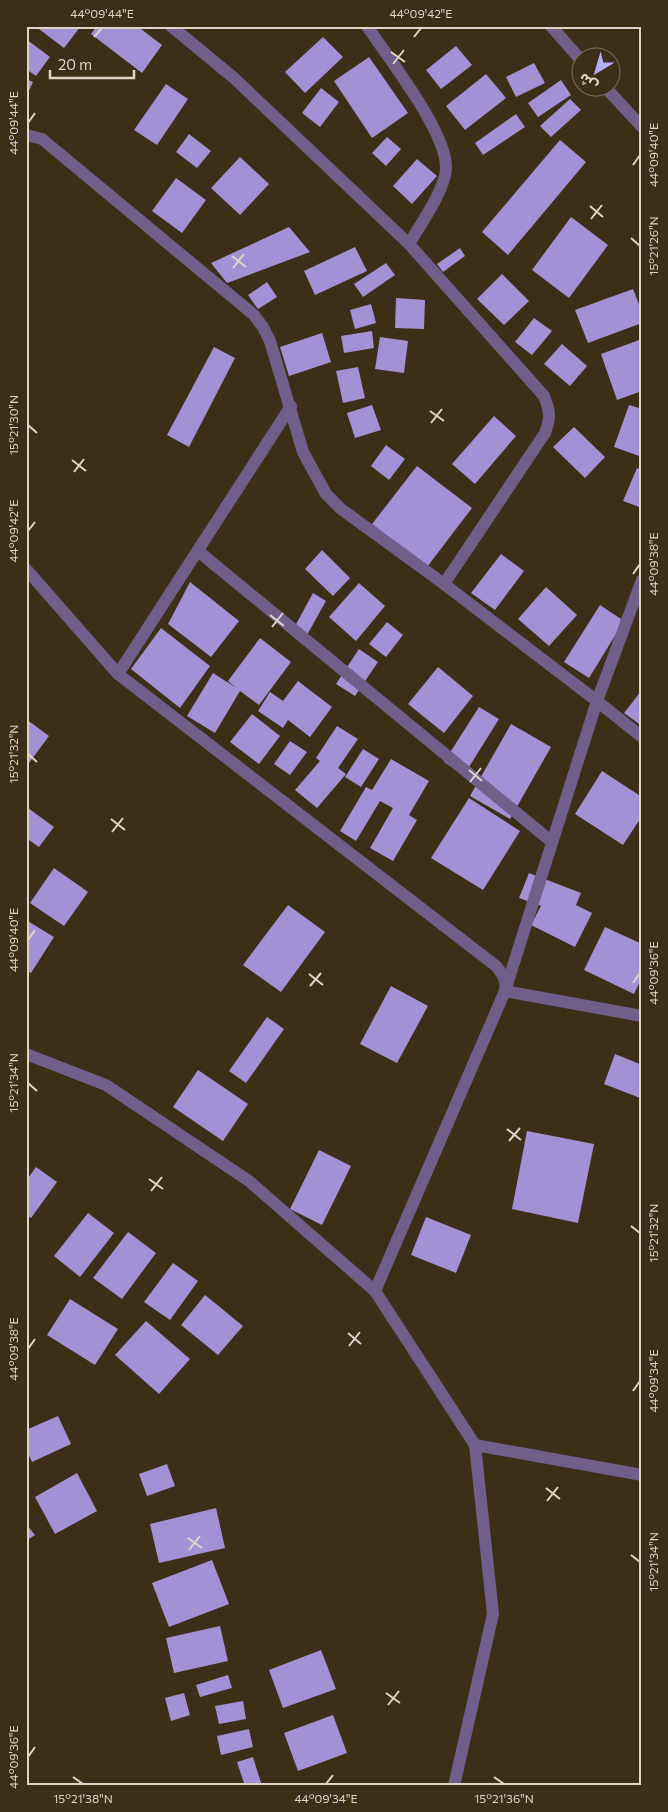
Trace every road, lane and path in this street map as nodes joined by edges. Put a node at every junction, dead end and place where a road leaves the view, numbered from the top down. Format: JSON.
{"nodes":[{"id":1,"x":171,"y":26,"type":"edge"},
{"id":2,"x":367,"y":26,"type":"edge"},
{"id":3,"x":551,"y":26,"type":"edge"},
{"id":4,"x":570,"y":48,"type":"edge"},
{"id":5,"x":615,"y":98,"type":"edge"},
{"id":6,"x":642,"y":127,"type":"edge"},
{"id":7,"x":26,"y":135,"type":"edge"},
{"id":8,"x":409,"y":244,"type":"junction"},
{"id":9,"x":291,"y":406,"type":"junction"},
{"id":10,"x":198,"y":551,"type":"junction"},
{"id":11,"x":26,"y":569,"type":"edge"},
{"id":12,"x":642,"y":580,"type":"edge"},
{"id":13,"x":444,"y":584,"type":"junction"},
{"id":14,"x":118,"y":674,"type":"junction"},
{"id":15,"x":597,"y":702,"type":"junction"},
{"id":16,"x":642,"y":738,"type":"edge"},
{"id":17,"x":552,"y":842,"type":"junction"},
{"id":18,"x":505,"y":992,"type":"junction"},
{"id":19,"x":642,"y":1016,"type":"edge"},
{"id":20,"x":26,"y":1054,"type":"edge"},
{"id":21,"x":375,"y":1292,"type":"junction"},
{"id":22,"x":475,"y":1445,"type":"junction"},
{"id":23,"x":642,"y":1475,"type":"edge"},
{"id":24,"x":454,"y":1786,"type":"edge"}],
"edges":[{"from":1,"to":8,"type":"street"},
{"from":2,"to":8,"type":"street"},
{"from":3,"to":4,"type":"street"},
{"from":5,"to":6,"type":"street"},
{"from":7,"to":9,"type":"street"},
{"from":8,"to":13,"type":"street"},
{"from":9,"to":10,"type":"street"},
{"from":9,"to":13,"type":"street"},
{"from":10,"to":14,"type":"street"},
{"from":10,"to":17,"type":"street"},
{"from":11,"to":14,"type":"street"},
{"from":12,"to":15,"type":"street"},
{"from":13,"to":15,"type":"street"},
{"from":14,"to":18,"type":"street"},
{"from":15,"to":16,"type":"street"},
{"from":15,"to":17,"type":"street"},
{"from":17,"to":18,"type":"street"},
{"from":18,"to":19,"type":"street"},
{"from":18,"to":21,"type":"street"},
{"from":20,"to":21,"type":"street"},
{"from":21,"to":22,"type":"street"},
{"from":22,"to":23,"type":"street"},
{"from":22,"to":24,"type":"street"}]}
